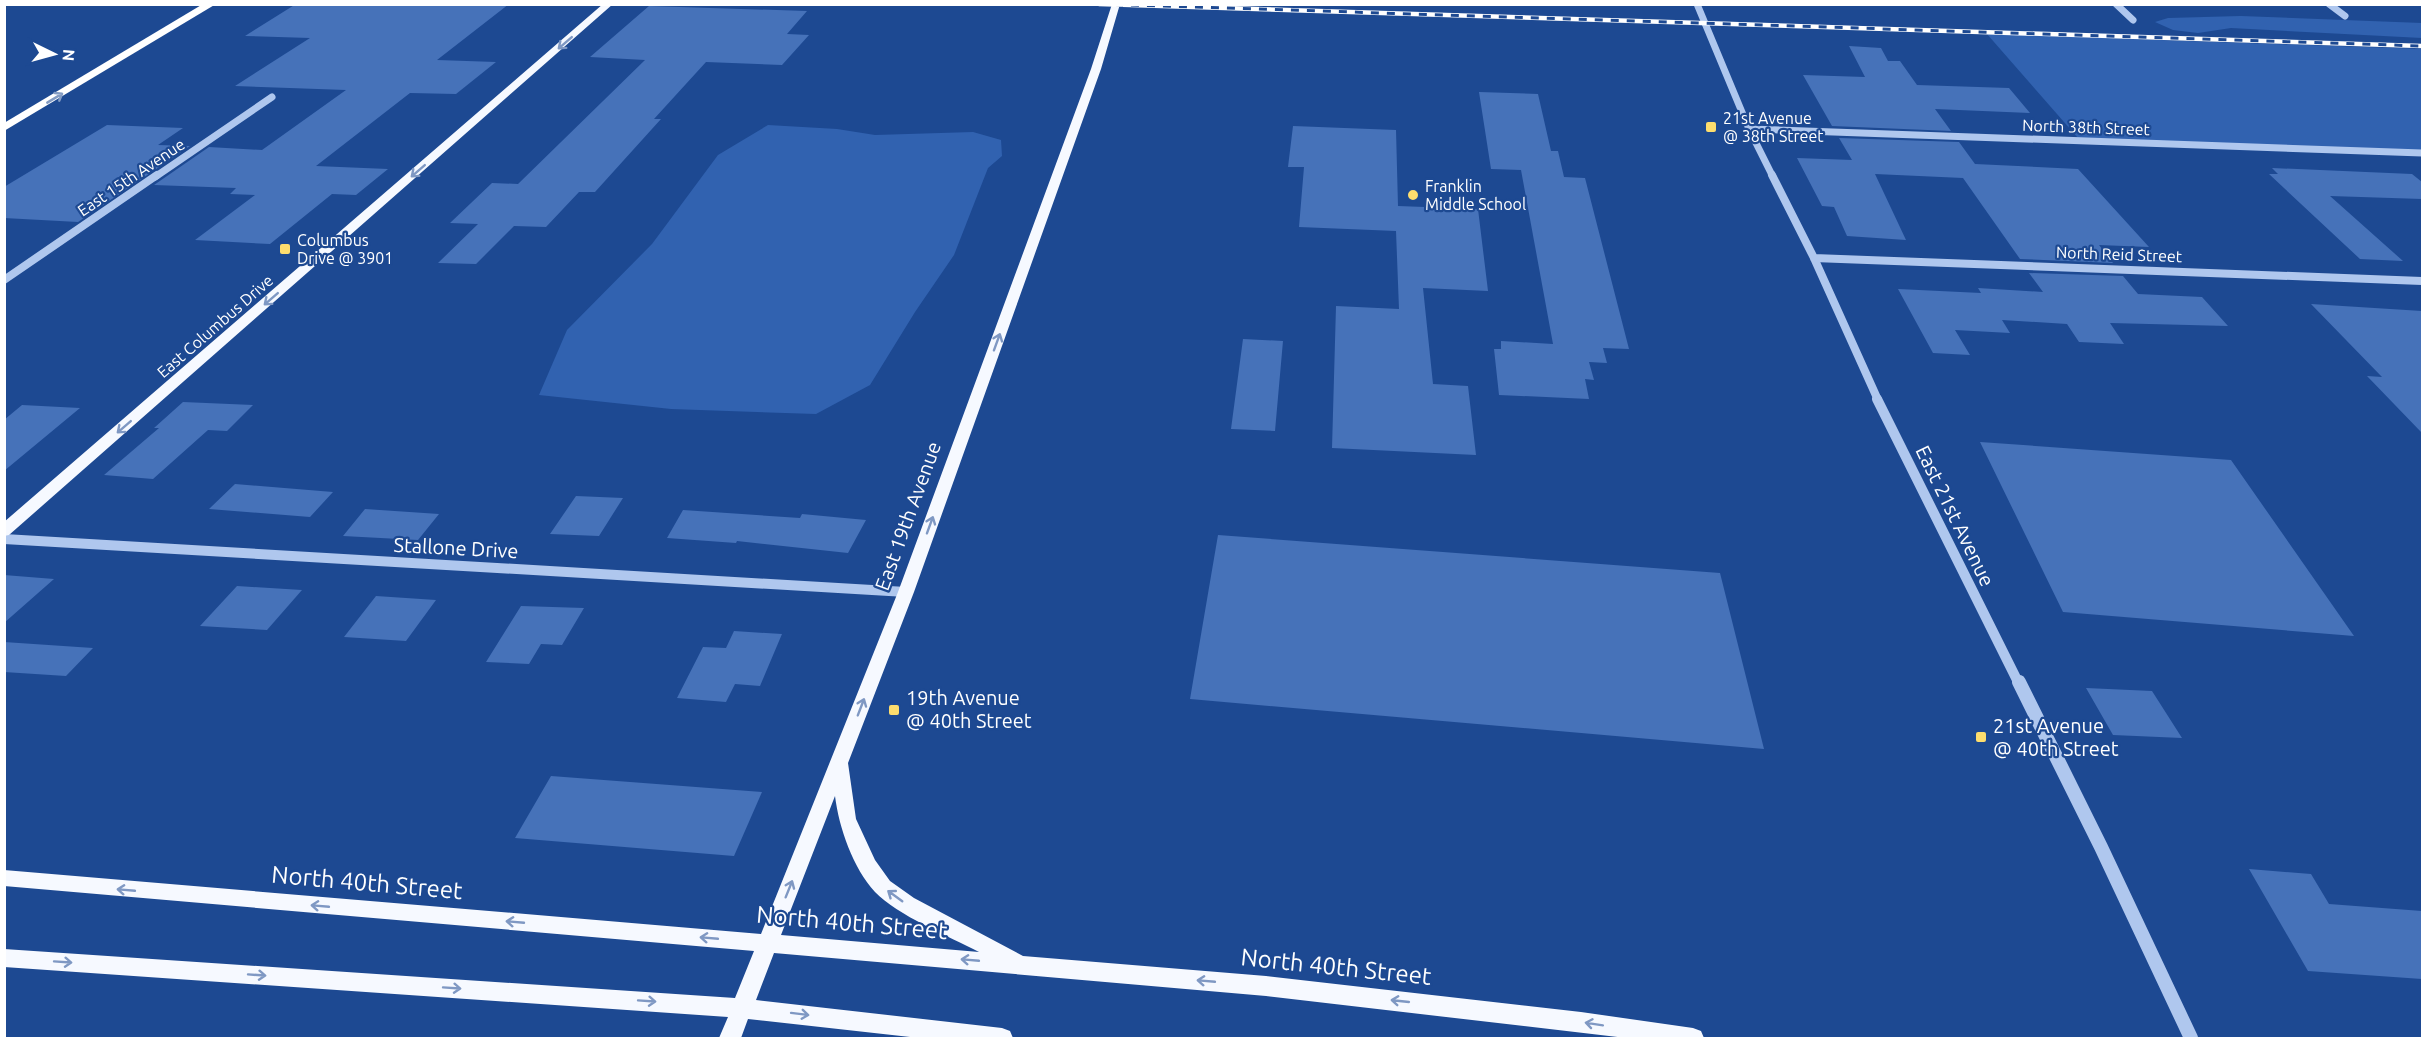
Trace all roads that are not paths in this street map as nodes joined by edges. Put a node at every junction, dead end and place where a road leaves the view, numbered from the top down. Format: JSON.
{"nodes":[{"id":1,"x":211,"y":4,"type":"edge"},
{"id":2,"x":609,"y":4,"type":"edge"},
{"id":3,"x":1116,"y":4,"type":"edge"},
{"id":4,"x":1697,"y":4,"type":"edge"},
{"id":5,"x":2116,"y":4,"type":"edge"},
{"id":6,"x":2329,"y":4,"type":"edge"},
{"id":7,"x":2345,"y":16,"type":"dead end"},
{"id":8,"x":2133,"y":20,"type":"dead end"},
{"id":9,"x":272,"y":97,"type":"dead end"},
{"id":10,"x":4,"y":128,"type":"edge"},
{"id":11,"x":1749,"y":129,"type":"junction"},
{"id":12,"x":2422,"y":153,"type":"edge"},
{"id":13,"x":1814,"y":258,"type":"junction"},
{"id":14,"x":4,"y":280,"type":"edge"},
{"id":15,"x":2422,"y":281,"type":"edge"},
{"id":16,"x":4,"y":531,"type":"edge"},
{"id":17,"x":4,"y":539,"type":"edge"},
{"id":18,"x":906,"y":592,"type":"junction"},
{"id":19,"x":840,"y":763,"type":"junction"},
{"id":20,"x":4,"y":878,"type":"edge"},
{"id":21,"x":767,"y":943,"type":"junction"},
{"id":22,"x":4,"y":958,"type":"edge"},
{"id":23,"x":1020,"y":964,"type":"junction"},
{"id":24,"x":742,"y":1008,"type":"junction"},
{"id":25,"x":730,"y":1038,"type":"edge"},
{"id":26,"x":1002,"y":1038,"type":"edge"},
{"id":27,"x":1693,"y":1038,"type":"edge"},
{"id":28,"x":2191,"y":1038,"type":"edge"}],
"edges":[{"from":10,"to":1,"type":"highway","one_way":true},
{"from":2,"to":16,"type":"main road","name":"East Columbus Drive","one_way":true},
{"from":18,"to":3,"type":"main road","name":"East 19th Avenue","one_way":true},
{"from":4,"to":11,"type":"street","name":"East 21st Avenue"},
{"from":5,"to":8,"type":"street"},
{"from":6,"to":7,"type":"street"},
{"from":9,"to":14,"type":"street","name":"East 15th Avenue"},
{"from":11,"to":12,"type":"street","name":"North 38th Street"},
{"from":11,"to":13,"type":"street","name":"East 21st Avenue"},
{"from":13,"to":15,"type":"street","name":"North Reid Street"},
{"from":13,"to":28,"type":"street","name":"East 21st Avenue"},
{"from":17,"to":18,"type":"street","name":"Stallone Drive"},
{"from":19,"to":18,"type":"main road","name":"East 19th Avenue","one_way":true},
{"from":21,"to":19,"type":"main road","name":"East 19th Avenue","one_way":true},
{"from":23,"to":19,"type":"main road","one_way":true},
{"from":21,"to":20,"type":"main road","name":"North 40th Street","one_way":true},
{"from":23,"to":21,"type":"main road","name":"North 40th Street","one_way":true},
{"from":21,"to":24,"type":"main road","name":"East 19th Avenue"},
{"from":22,"to":24,"type":"main road","one_way":true},
{"from":27,"to":23,"type":"main road","name":"North 40th Street","one_way":true},
{"from":24,"to":25,"type":"main road","name":"East 19th Avenue"},
{"from":24,"to":26,"type":"main road","one_way":true}]}
